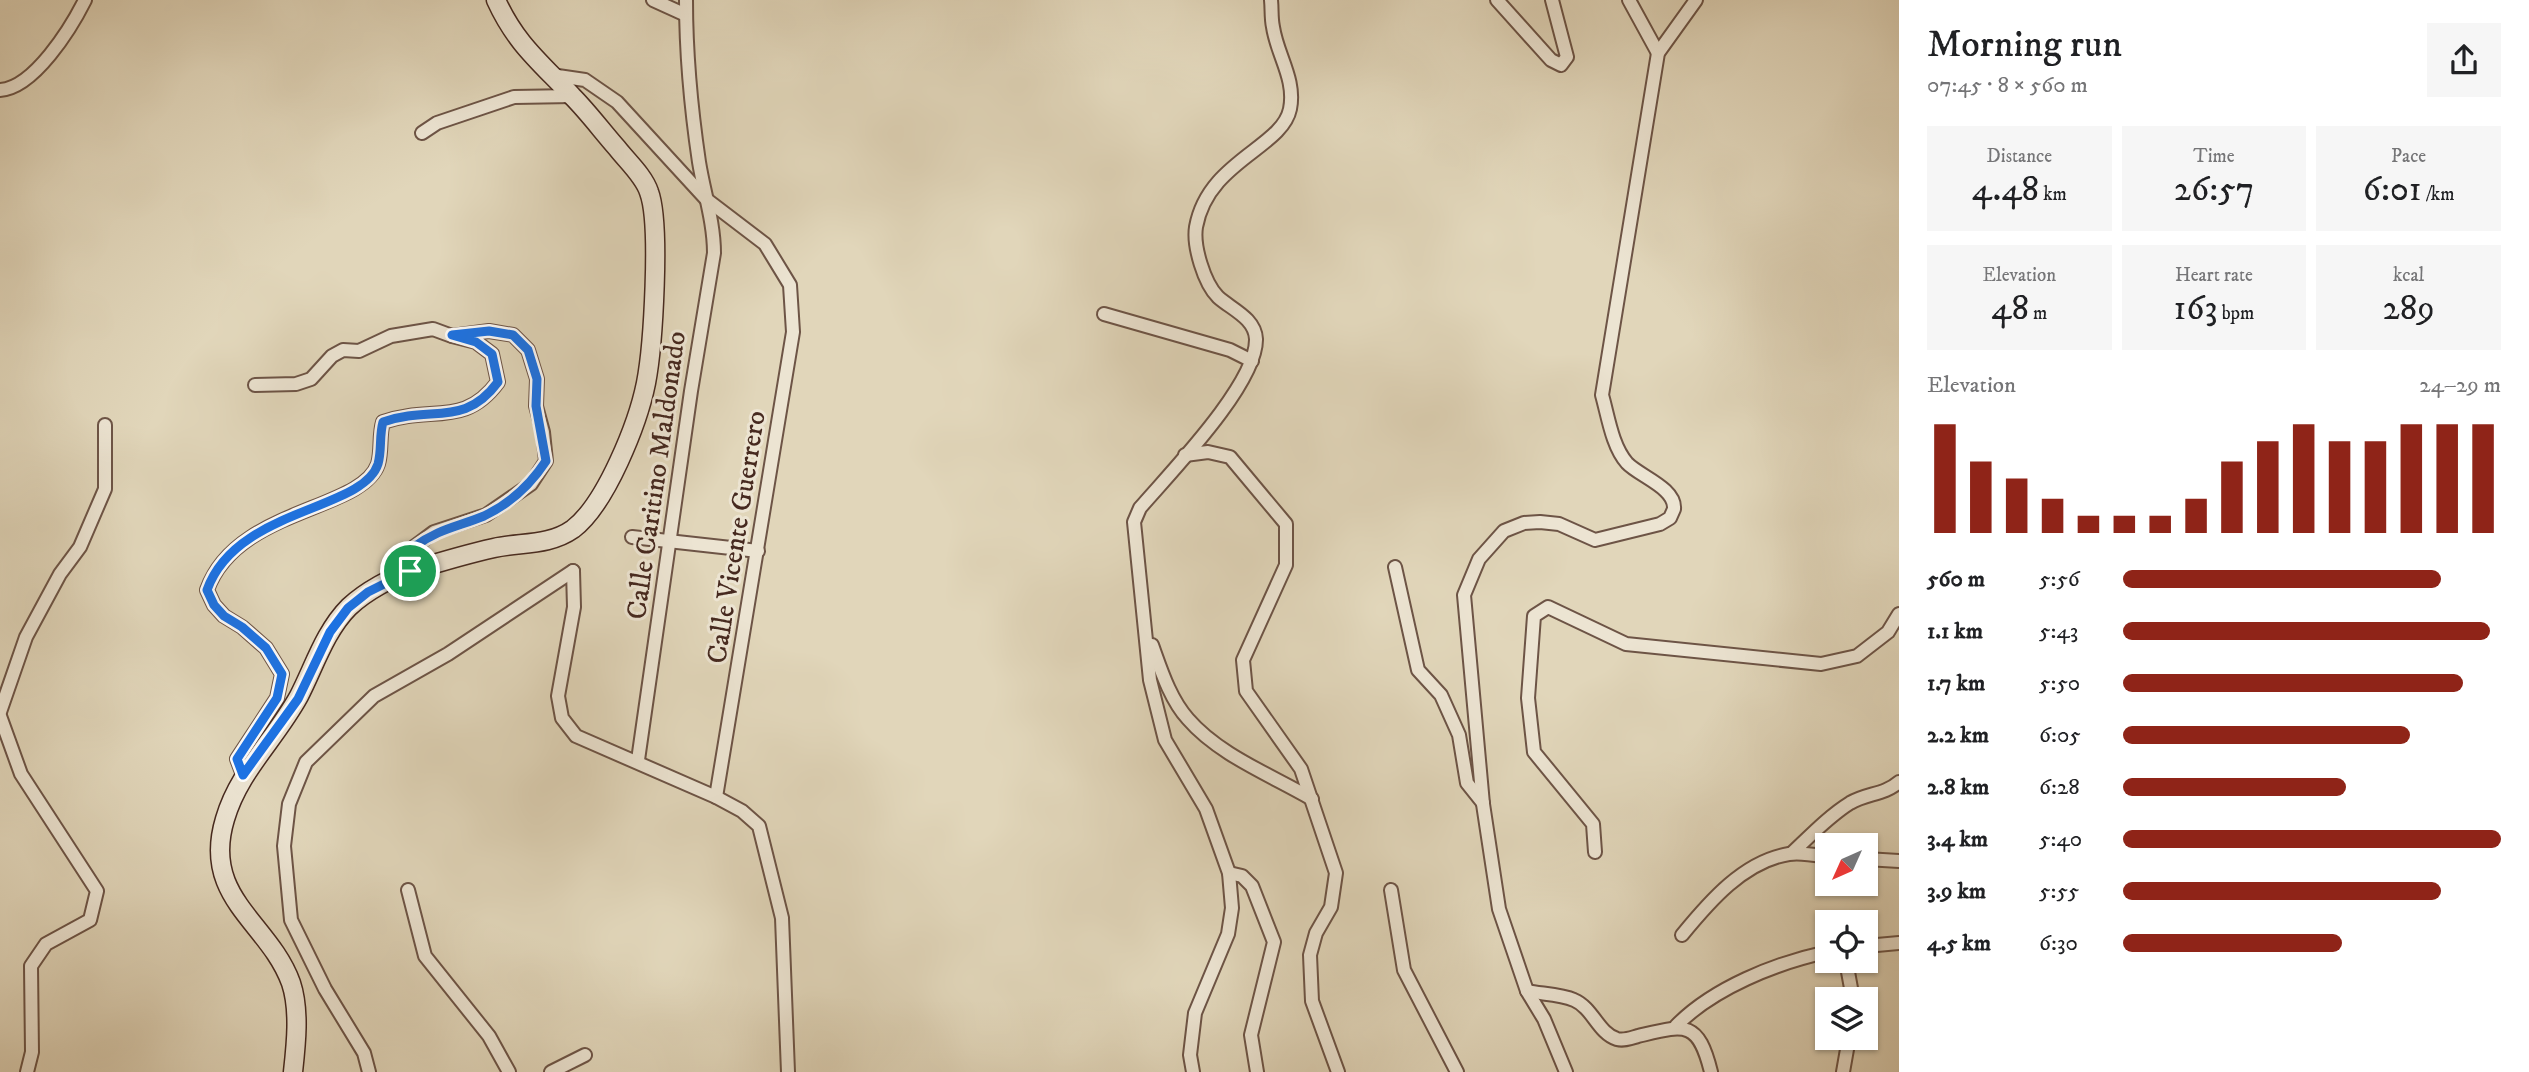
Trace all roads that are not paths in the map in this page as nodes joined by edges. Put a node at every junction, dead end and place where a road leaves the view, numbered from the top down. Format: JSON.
{"nodes":[{"id":1,"x":85,"y":0,"type":"edge"},
{"id":2,"x":496,"y":0,"type":"edge"},
{"id":3,"x":653,"y":0,"type":"edge"},
{"id":4,"x":686,"y":0,"type":"edge"},
{"id":5,"x":1271,"y":0,"type":"edge"},
{"id":6,"x":1497,"y":0,"type":"edge"},
{"id":7,"x":1552,"y":0,"type":"edge"},
{"id":8,"x":1629,"y":0,"type":"edge"},
{"id":9,"x":1696,"y":0,"type":"edge"},
{"id":10,"x":686,"y":15,"type":"junction"},
{"id":11,"x":1658,"y":53,"type":"junction"},
{"id":12,"x":550,"y":75,"type":"junction"},
{"id":13,"x":0,"y":90,"type":"edge"},
{"id":14,"x":573,"y":96,"type":"junction"},
{"id":15,"x":422,"y":133,"type":"dead end"},
{"id":16,"x":706,"y":199,"type":"junction"},
{"id":17,"x":1104,"y":314,"type":"dead end"},
{"id":18,"x":452,"y":335,"type":"junction"},
{"id":19,"x":1252,"y":361,"type":"junction"},
{"id":20,"x":255,"y":385,"type":"dead end"},
{"id":21,"x":104,"y":425,"type":"dead end"},
{"id":22,"x":1185,"y":456,"type":"junction"},
{"id":23,"x":632,"y":537,"type":"dead end"},
{"id":24,"x":671,"y":540,"type":"junction"},
{"id":25,"x":758,"y":551,"type":"junction"},
{"id":26,"x":1395,"y":567,"type":"dead end"},
{"id":27,"x":410,"y":571,"type":"junction"},
{"id":28,"x":1899,"y":614,"type":"edge"},
{"id":29,"x":1147,"y":633,"type":"junction"},
{"id":30,"x":0,"y":714,"type":"edge"},
{"id":31,"x":638,"y":760,"type":"junction"},
{"id":32,"x":243,"y":775,"type":"junction"},
{"id":33,"x":1899,"y":782,"type":"edge"},
{"id":34,"x":716,"y":797,"type":"junction"},
{"id":35,"x":1312,"y":799,"type":"junction"},
{"id":36,"x":1483,"y":804,"type":"junction"},
{"id":37,"x":1595,"y":852,"type":"dead end"},
{"id":38,"x":1792,"y":853,"type":"junction"},
{"id":39,"x":1815,"y":856,"type":"edge"},
{"id":40,"x":1878,"y":860,"type":"edge"},
{"id":41,"x":1899,"y":861,"type":"edge"},
{"id":42,"x":1228,"y":873,"type":"junction"},
{"id":43,"x":408,"y":890,"type":"dead end"},
{"id":44,"x":1391,"y":890,"type":"dead end"},
{"id":45,"x":1682,"y":935,"type":"dead end"},
{"id":46,"x":1899,"y":943,"type":"edge"},
{"id":47,"x":1878,"y":945,"type":"edge"},
{"id":48,"x":1815,"y":955,"type":"edge"},
{"id":49,"x":1527,"y":991,"type":"junction"},
{"id":50,"x":1676,"y":1026,"type":"junction"},
{"id":51,"x":1847,"y":1050,"type":"edge"},
{"id":52,"x":585,"y":1055,"type":"dead end"},
{"id":53,"x":27,"y":1072,"type":"edge"},
{"id":54,"x":293,"y":1072,"type":"edge"},
{"id":55,"x":369,"y":1072,"type":"edge"},
{"id":56,"x":509,"y":1072,"type":"edge"},
{"id":57,"x":551,"y":1072,"type":"edge"},
{"id":58,"x":788,"y":1072,"type":"edge"},
{"id":59,"x":1193,"y":1072,"type":"edge"},
{"id":60,"x":1257,"y":1072,"type":"edge"},
{"id":61,"x":1338,"y":1072,"type":"edge"},
{"id":62,"x":1457,"y":1072,"type":"edge"},
{"id":63,"x":1566,"y":1072,"type":"edge"},
{"id":64,"x":1711,"y":1072,"type":"edge"},
{"id":65,"x":1843,"y":1072,"type":"edge"}],
"edges":[{"from":1,"to":13,"type":"street"},
{"from":2,"to":12,"type":"main road"},
{"from":3,"to":10,"type":"street"},
{"from":4,"to":10,"type":"street","name":"Calle Caritino Maldonado"},
{"from":5,"to":19,"type":"street"},
{"from":6,"to":7,"type":"street"},
{"from":8,"to":11,"type":"street"},
{"from":9,"to":11,"type":"street"},
{"from":10,"to":16,"type":"street","name":"Calle Caritino Maldonado"},
{"from":11,"to":36,"type":"street"},
{"from":12,"to":14,"type":"main road"},
{"from":12,"to":16,"type":"street"},
{"from":14,"to":15,"type":"street"},
{"from":14,"to":27,"type":"main road"},
{"from":16,"to":24,"type":"street","name":"Calle Caritino Maldonado"},
{"from":16,"to":25,"type":"street","name":"Calle Vicente Guerrero"},
{"from":17,"to":19,"type":"street"},
{"from":18,"to":20,"type":"street"},
{"from":18,"to":27,"type":"street"},
{"from":18,"to":32,"type":"street"},
{"from":19,"to":22,"type":"street"},
{"from":21,"to":30,"type":"street"},
{"from":22,"to":29,"type":"street"},
{"from":22,"to":35,"type":"street"},
{"from":23,"to":24,"type":"street"},
{"from":24,"to":25,"type":"street"},
{"from":24,"to":31,"type":"street","name":"Calle Caritino Maldonado"},
{"from":25,"to":34,"type":"street","name":"Calle Vicente Guerrero"},
{"from":26,"to":36,"type":"street"},
{"from":27,"to":32,"type":"main road"},
{"from":28,"to":37,"type":"street"},
{"from":29,"to":35,"type":"street"},
{"from":29,"to":42,"type":"street"},
{"from":30,"to":53,"type":"street"},
{"from":31,"to":34,"type":"street"},
{"from":31,"to":55,"type":"street"},
{"from":32,"to":54,"type":"main road"},
{"from":33,"to":38,"type":"street"},
{"from":34,"to":58,"type":"street"},
{"from":35,"to":61,"type":"street"},
{"from":36,"to":49,"type":"street"},
{"from":38,"to":39,"type":"street"},
{"from":38,"to":45,"type":"street"},
{"from":40,"to":41,"type":"street"},
{"from":42,"to":59,"type":"street"},
{"from":42,"to":60,"type":"street"},
{"from":43,"to":56,"type":"street"},
{"from":44,"to":62,"type":"street"},
{"from":46,"to":47,"type":"street"},
{"from":48,"to":50,"type":"street"},
{"from":49,"to":50,"type":"street"},
{"from":49,"to":63,"type":"street"},
{"from":50,"to":64,"type":"street"},
{"from":51,"to":65,"type":"street"},
{"from":52,"to":57,"type":"street"}]}
